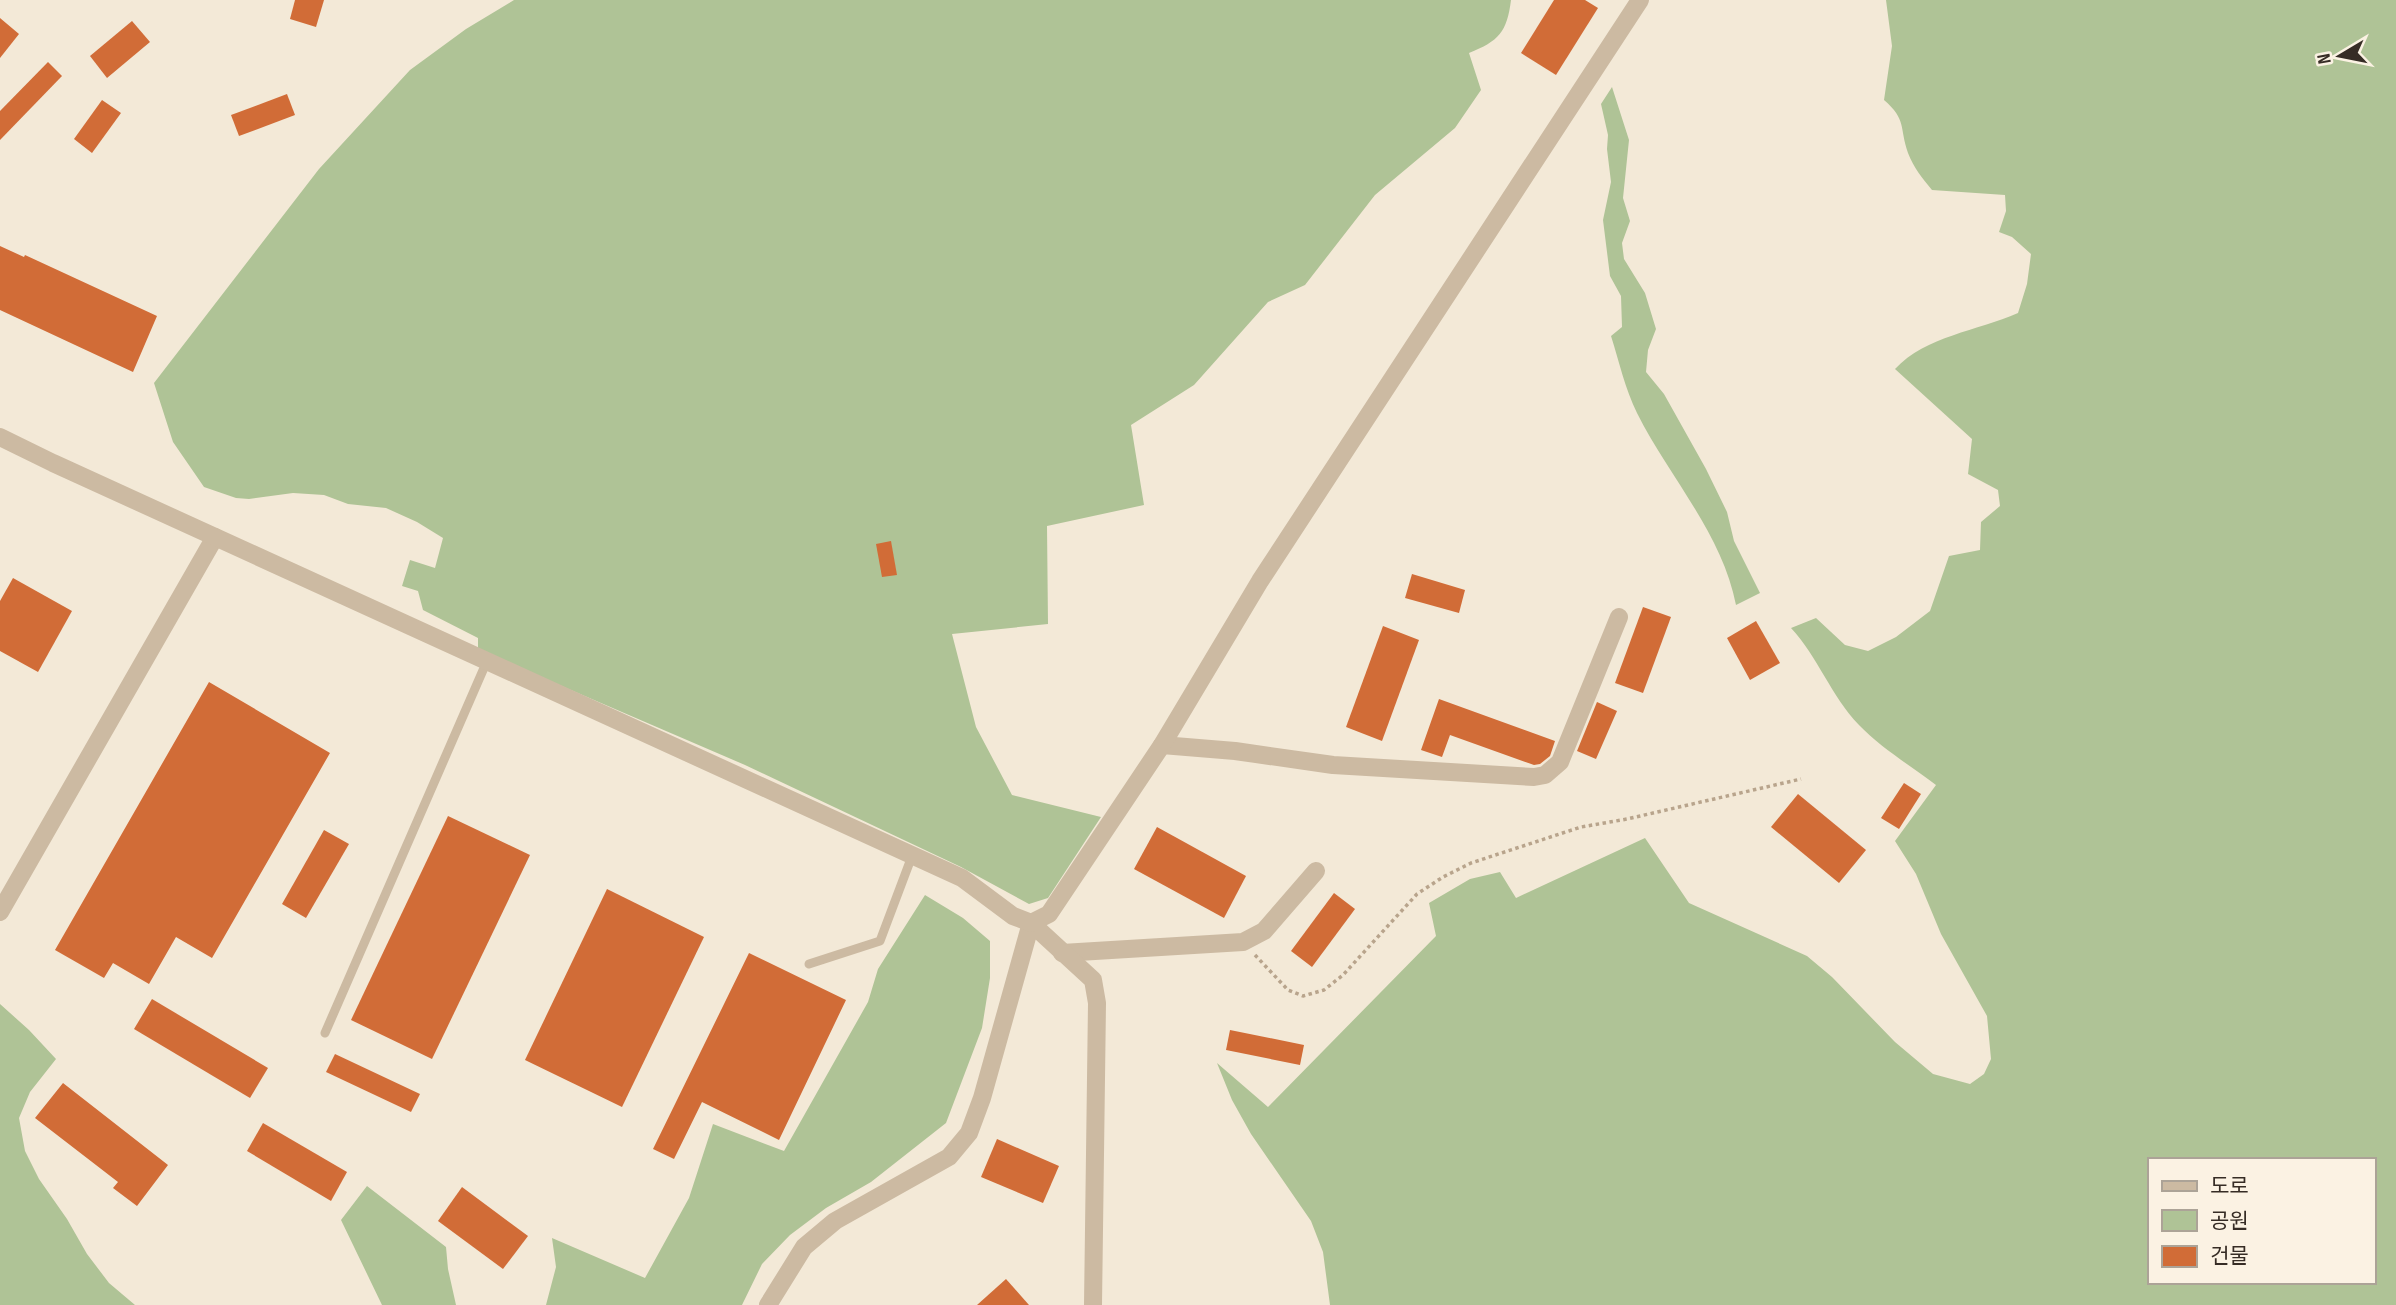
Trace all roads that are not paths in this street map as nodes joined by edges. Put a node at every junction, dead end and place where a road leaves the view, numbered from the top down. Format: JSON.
{"nodes":[{"id":1,"x":1640,"y":0,"type":"edge"},
{"id":2,"x":0,"y":436,"type":"edge"},
{"id":3,"x":215,"y":537,"type":"junction"},
{"id":4,"x":1619,"y":617,"type":"dead end"},
{"id":5,"x":487,"y":661,"type":"junction"},
{"id":6,"x":1162,"y":745,"type":"junction"},
{"id":7,"x":912,"y":856,"type":"junction"},
{"id":8,"x":1316,"y":870,"type":"dead end"},
{"id":9,"x":0,"y":912,"type":"edge"},
{"id":10,"x":1031,"y":923,"type":"junction"},
{"id":11,"x":1062,"y":953,"type":"junction"},
{"id":12,"x":809,"y":964,"type":"dead end"},
{"id":13,"x":325,"y":1033,"type":"dead end"},
{"id":14,"x":768,"y":1305,"type":"edge"},
{"id":15,"x":1093,"y":1305,"type":"edge"}],
"edges":[{"from":1,"to":6,"type":"street"},
{"from":2,"to":3,"type":"street"},
{"from":3,"to":5,"type":"street"},
{"from":3,"to":9,"type":"street"},
{"from":4,"to":6,"type":"street"},
{"from":5,"to":7,"type":"street"},
{"from":5,"to":13,"type":"lane"},
{"from":6,"to":10,"type":"street"},
{"from":7,"to":10,"type":"street"},
{"from":7,"to":12,"type":"lane"},
{"from":8,"to":11,"type":"street"},
{"from":10,"to":11,"type":"street"},
{"from":10,"to":14,"type":"street"},
{"from":11,"to":15,"type":"street"}]}
